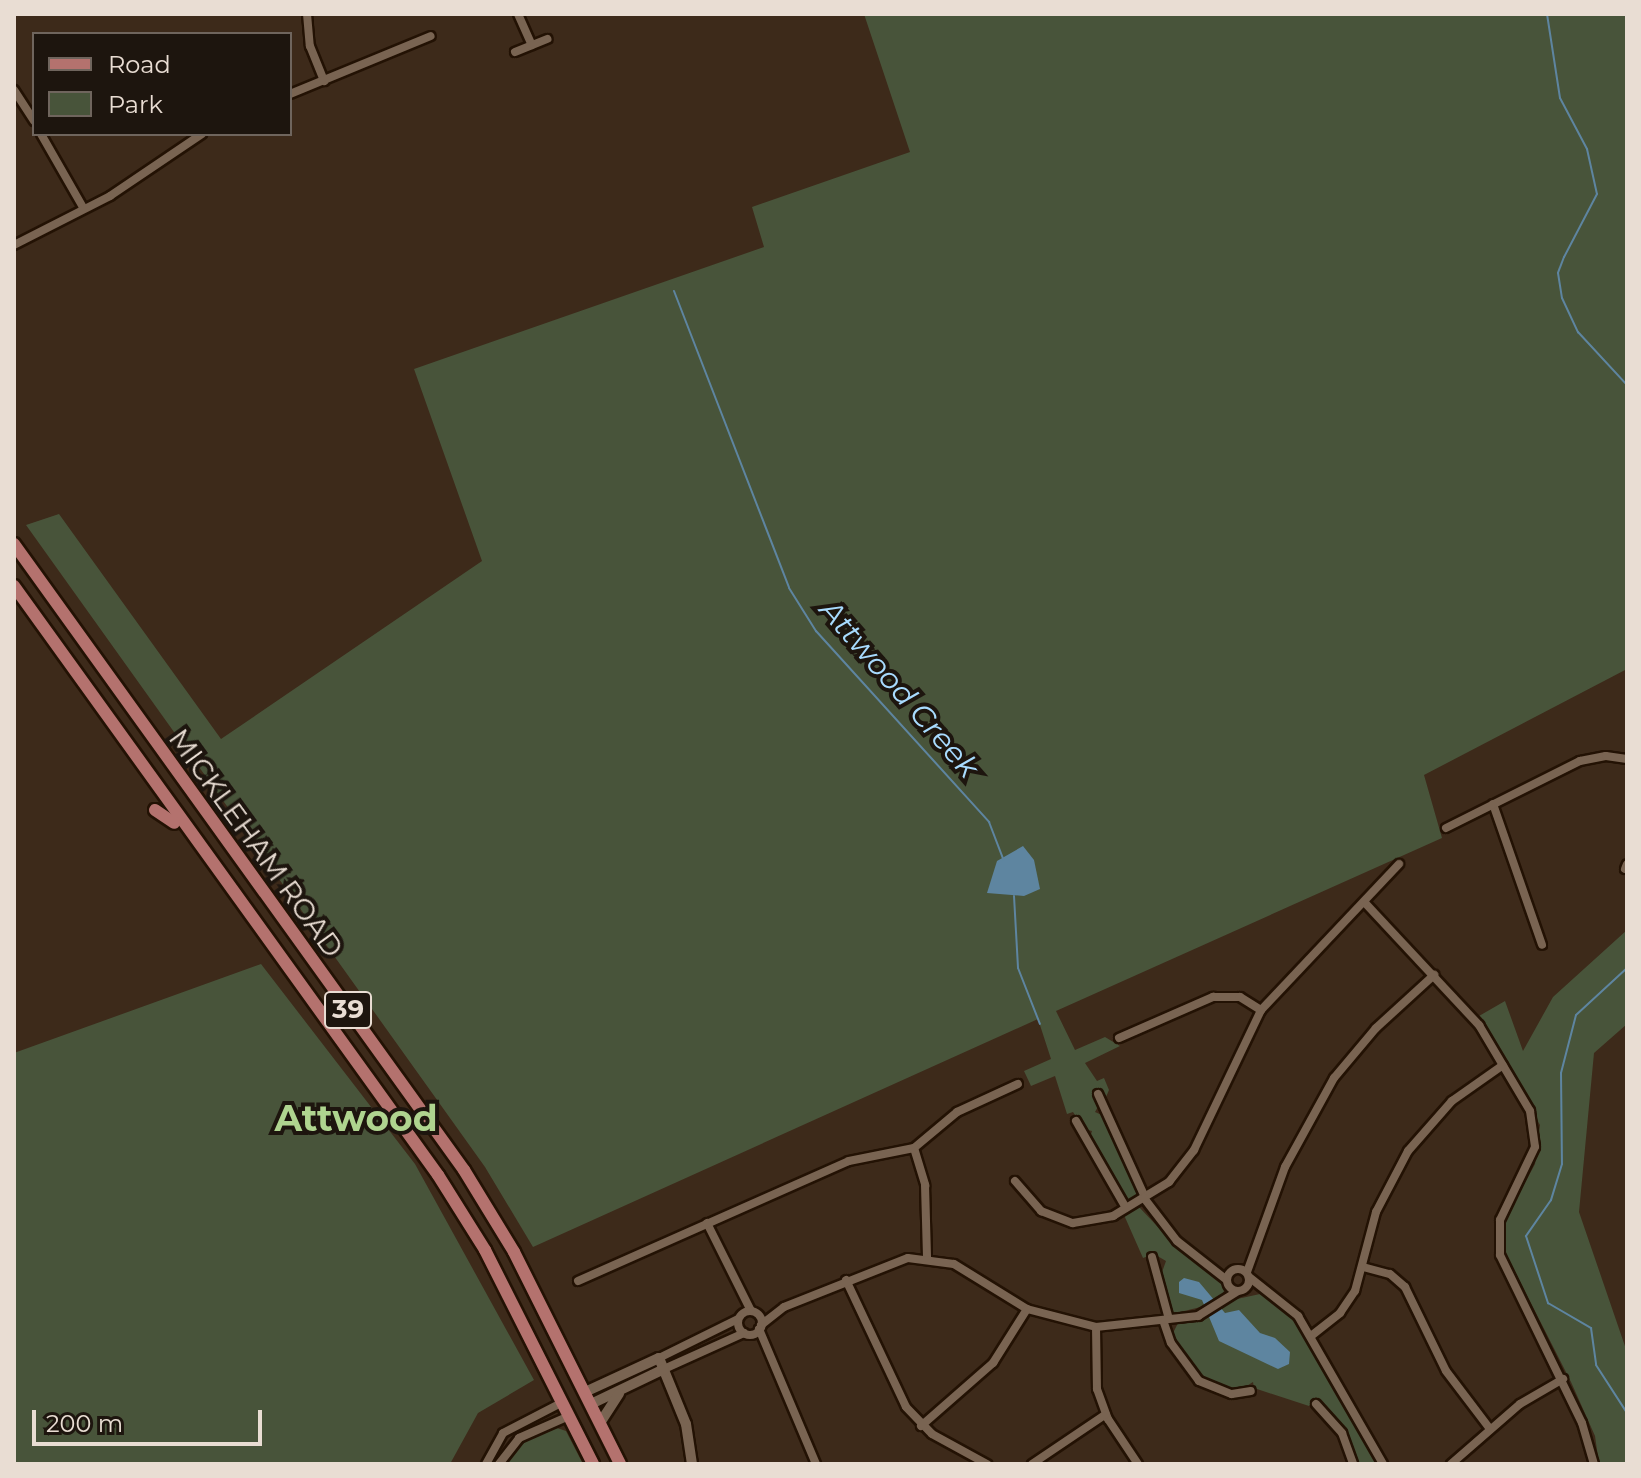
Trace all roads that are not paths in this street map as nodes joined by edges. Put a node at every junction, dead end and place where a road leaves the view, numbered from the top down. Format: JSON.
{"nodes":[{"id":1,"x":307,"y":14,"type":"edge"},
{"id":2,"x":518,"y":14,"type":"edge"},
{"id":3,"x":431,"y":36,"type":"dead end"},
{"id":4,"x":547,"y":39,"type":"dead end"},
{"id":5,"x":532,"y":45,"type":"junction"},
{"id":6,"x":515,"y":52,"type":"dead end"},
{"id":7,"x":324,"y":81,"type":"junction"},
{"id":8,"x":14,"y":90,"type":"edge"},
{"id":9,"x":292,"y":93,"type":"edge"},
{"id":10,"x":32,"y":118,"type":"edge"},
{"id":11,"x":42,"y":136,"type":"edge"},
{"id":12,"x":199,"y":136,"type":"edge"},
{"id":13,"x":84,"y":209,"type":"junction"},
{"id":14,"x":14,"y":245,"type":"edge"},
{"id":15,"x":14,"y":544,"type":"edge"},
{"id":16,"x":43,"y":585,"type":"junction"},
{"id":17,"x":14,"y":587,"type":"edge"},
{"id":18,"x":1627,"y":759,"type":"edge"},
{"id":19,"x":189,"y":789,"type":"junction"},
{"id":20,"x":165,"y":799,"type":"junction"},
{"id":21,"x":1493,"y":804,"type":"junction"},
{"id":22,"x":155,"y":810,"type":"dead end"},
{"id":23,"x":1446,"y":828,"type":"dead end"},
{"id":24,"x":187,"y":831,"type":"junction"},
{"id":25,"x":1399,"y":864,"type":"dead end"},
{"id":26,"x":1366,"y":904,"type":"junction"},
{"id":27,"x":1542,"y":945,"type":"dead end"},
{"id":28,"x":1434,"y":975,"type":"junction"},
{"id":29,"x":1261,"y":1010,"type":"junction"},
{"id":30,"x":1119,"y":1038,"type":"dead end"},
{"id":31,"x":1503,"y":1065,"type":"junction"},
{"id":32,"x":1018,"y":1084,"type":"dead end"},
{"id":33,"x":1098,"y":1094,"type":"dead end"},
{"id":34,"x":1076,"y":1121,"type":"dead end"},
{"id":35,"x":914,"y":1148,"type":"junction"},
{"id":36,"x":1015,"y":1181,"type":"dead end"},
{"id":37,"x":1144,"y":1197,"type":"junction"},
{"id":38,"x":1126,"y":1208,"type":"junction"},
{"id":39,"x":707,"y":1223,"type":"junction"},
{"id":40,"x":1152,"y":1257,"type":"dead end"},
{"id":41,"x":927,"y":1258,"type":"junction"},
{"id":42,"x":1363,"y":1267,"type":"junction"},
{"id":43,"x":1238,"y":1279,"type":"junction"},
{"id":44,"x":846,"y":1280,"type":"junction"},
{"id":45,"x":578,"y":1281,"type":"dead end"},
{"id":46,"x":784,"y":1307,"type":"junction"},
{"id":47,"x":1027,"y":1309,"type":"junction"},
{"id":48,"x":747,"y":1314,"type":"junction"},
{"id":49,"x":1166,"y":1320,"type":"junction"},
{"id":50,"x":1096,"y":1327,"type":"junction"},
{"id":51,"x":754,"y":1330,"type":"junction"},
{"id":52,"x":1311,"y":1336,"type":"junction"},
{"id":53,"x":659,"y":1358,"type":"junction"},
{"id":54,"x":664,"y":1369,"type":"junction"},
{"id":55,"x":1563,"y":1379,"type":"junction"},
{"id":56,"x":623,"y":1389,"type":"junction"},
{"id":57,"x":1251,"y":1391,"type":"dead end"},
{"id":58,"x":588,"y":1398,"type":"junction"},
{"id":59,"x":563,"y":1402,"type":"junction"},
{"id":60,"x":1316,"y":1404,"type":"dead end"},
{"id":61,"x":1106,"y":1414,"type":"junction"},
{"id":62,"x":569,"y":1416,"type":"junction"},
{"id":63,"x":600,"y":1423,"type":"junction"},
{"id":64,"x":921,"y":1426,"type":"junction"},
{"id":65,"x":1490,"y":1429,"type":"junction"},
{"id":66,"x":486,"y":1464,"type":"edge"},
{"id":67,"x":499,"y":1464,"type":"edge"},
{"id":68,"x":593,"y":1464,"type":"edge"},
{"id":69,"x":620,"y":1464,"type":"edge"},
{"id":70,"x":692,"y":1464,"type":"edge"},
{"id":71,"x":816,"y":1464,"type":"edge"},
{"id":72,"x":987,"y":1464,"type":"edge"},
{"id":73,"x":1032,"y":1464,"type":"edge"},
{"id":74,"x":1138,"y":1464,"type":"edge"},
{"id":75,"x":1353,"y":1464,"type":"edge"},
{"id":76,"x":1383,"y":1464,"type":"edge"},
{"id":77,"x":1451,"y":1464,"type":"edge"},
{"id":78,"x":1594,"y":1464,"type":"edge"}],
"edges":[{"from":1,"to":7,"type":"street"},
{"from":2,"to":5,"type":"street"},
{"from":3,"to":7,"type":"street"},
{"from":4,"to":5,"type":"street"},
{"from":5,"to":6,"type":"street"},
{"from":7,"to":9,"type":"street"},
{"from":8,"to":10,"type":"street"},
{"from":11,"to":13,"type":"street"},
{"from":12,"to":13,"type":"street"},
{"from":13,"to":14,"type":"street"},
{"from":15,"to":16,"type":"main road","name":"MICKLEHAM ROAD","number":"39"},
{"from":16,"to":17,"type":"main road"},
{"from":16,"to":19,"type":"main road","name":"MICKLEHAM ROAD","number":"39"},
{"from":17,"to":20,"type":"main road","name":"MICKLEHAM ROAD","number":"39"},
{"from":18,"to":21,"type":"street"},
{"from":19,"to":20,"type":"main road"},
{"from":19,"to":58,"type":"main road","name":"MICKLEHAM ROAD","number":"39"},
{"from":20,"to":24,"type":"main road","name":"MICKLEHAM ROAD","number":"39"},
{"from":21,"to":23,"type":"street"},
{"from":21,"to":27,"type":"street"},
{"from":22,"to":24,"type":"main road"},
{"from":24,"to":59,"type":"main road","name":"MICKLEHAM ROAD","number":"39"},
{"from":25,"to":26,"type":"street"},
{"from":26,"to":28,"type":"street"},
{"from":26,"to":29,"type":"street"},
{"from":28,"to":31,"type":"street"},
{"from":28,"to":43,"type":"street"},
{"from":29,"to":30,"type":"street"},
{"from":29,"to":37,"type":"street"},
{"from":31,"to":42,"type":"street"},
{"from":31,"to":55,"type":"street"},
{"from":32,"to":35,"type":"street"},
{"from":33,"to":37,"type":"street"},
{"from":34,"to":38,"type":"street"},
{"from":35,"to":39,"type":"street"},
{"from":35,"to":41,"type":"street"},
{"from":36,"to":38,"type":"street"},
{"from":37,"to":38,"type":"street"},
{"from":37,"to":43,"type":"street"},
{"from":39,"to":45,"type":"street"},
{"from":39,"to":48,"type":"street"},
{"from":40,"to":49,"type":"street"},
{"from":41,"to":44,"type":"street"},
{"from":41,"to":47,"type":"street"},
{"from":42,"to":52,"type":"street"},
{"from":42,"to":65,"type":"street"},
{"from":43,"to":49,"type":"street"},
{"from":43,"to":52,"type":"street"},
{"from":44,"to":46,"type":"street"},
{"from":44,"to":64,"type":"street"},
{"from":46,"to":48,"type":"street"},
{"from":46,"to":51,"type":"street"},
{"from":47,"to":50,"type":"street"},
{"from":47,"to":64,"type":"street"},
{"from":48,"to":51,"type":"street"},
{"from":48,"to":51,"type":"street"},
{"from":48,"to":53,"type":"street"},
{"from":49,"to":50,"type":"street"},
{"from":49,"to":57,"type":"street"},
{"from":50,"to":61,"type":"street"},
{"from":51,"to":54,"type":"street"},
{"from":51,"to":71,"type":"street"},
{"from":52,"to":76,"type":"street"},
{"from":53,"to":54,"type":"street"},
{"from":53,"to":58,"type":"street"},
{"from":54,"to":56,"type":"street"},
{"from":54,"to":70,"type":"street"},
{"from":55,"to":65,"type":"street"},
{"from":55,"to":78,"type":"street"},
{"from":56,"to":58,"type":"street"},
{"from":56,"to":63,"type":"street"},
{"from":58,"to":59,"type":"main road"},
{"from":58,"to":62,"type":"main road"},
{"from":58,"to":63,"type":"main road","name":"MICKLEHAM ROAD","number":"39"},
{"from":59,"to":62,"type":"main road","name":"MICKLEHAM ROAD","number":"39"},
{"from":59,"to":66,"type":"street"},
{"from":60,"to":75,"type":"street"},
{"from":61,"to":73,"type":"street"},
{"from":61,"to":74,"type":"street"},
{"from":62,"to":67,"type":"street"},
{"from":62,"to":68,"type":"main road","name":"MICKLEHAM ROAD","number":"39"},
{"from":63,"to":69,"type":"main road","name":"MICKLEHAM ROAD","number":"39"},
{"from":64,"to":72,"type":"street"},
{"from":65,"to":77,"type":"street"}]}
